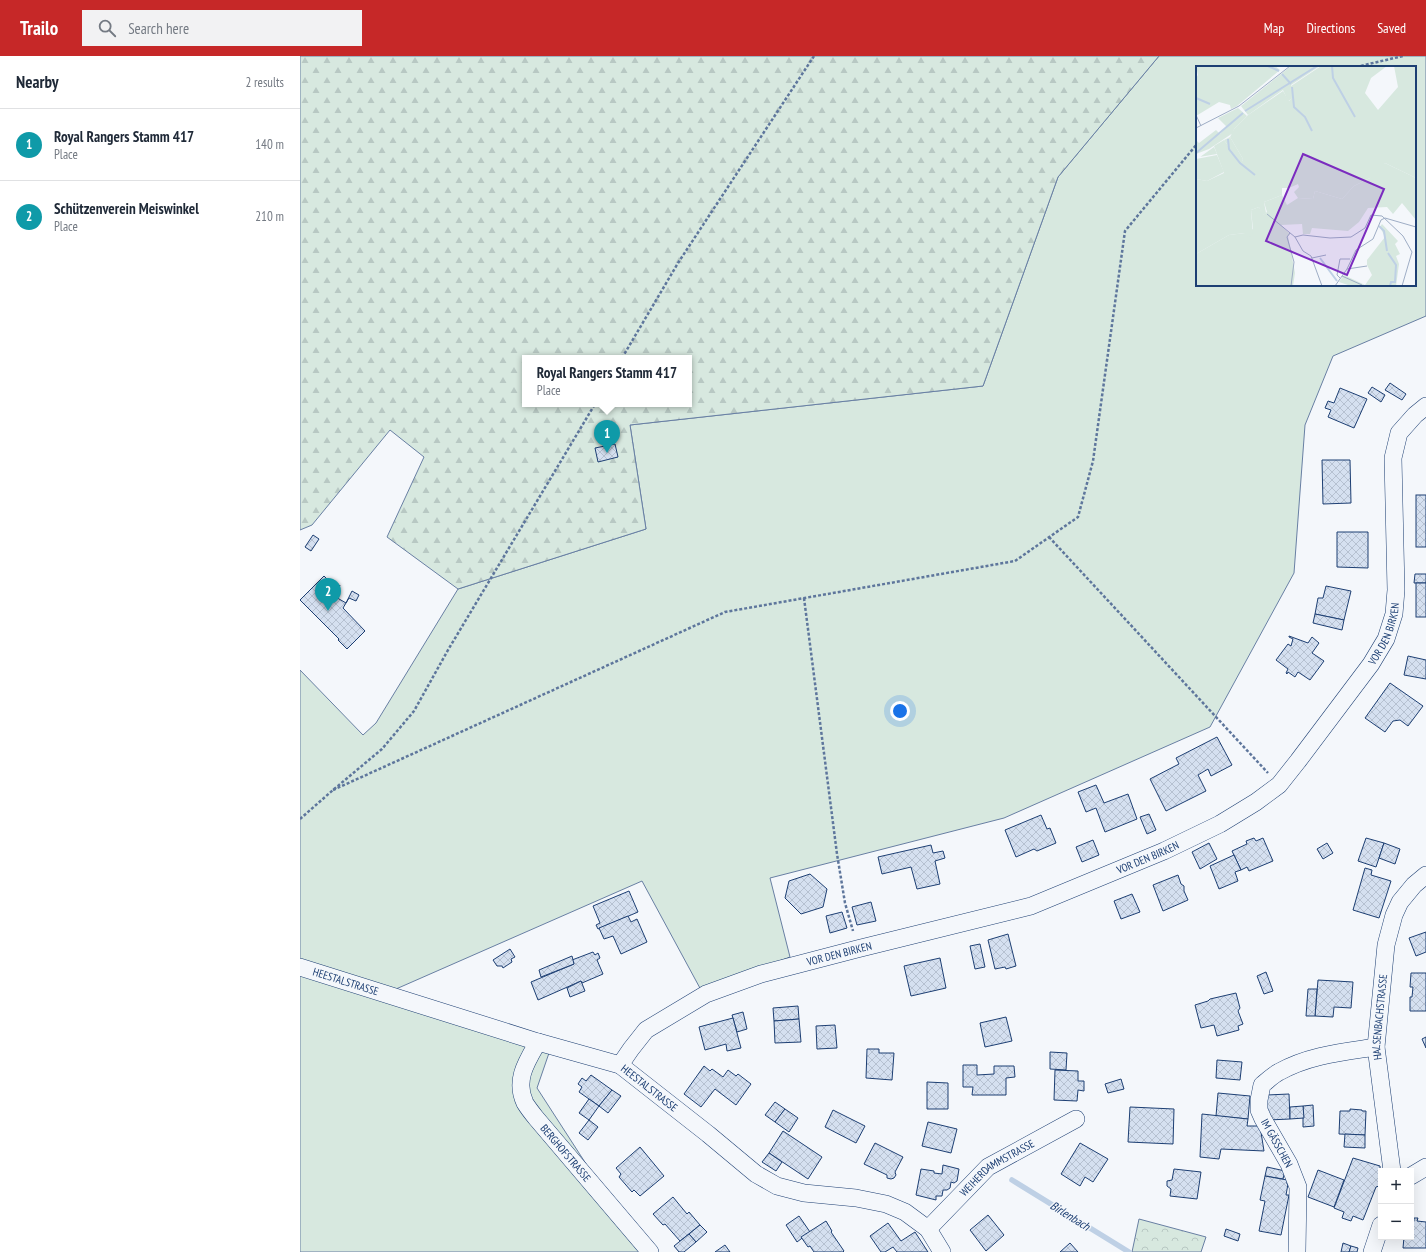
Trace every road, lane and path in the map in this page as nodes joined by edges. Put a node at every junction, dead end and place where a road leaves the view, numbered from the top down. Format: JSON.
{"nodes":[{"id":1,"x":814,"y":56,"type":"edge"},
{"id":2,"x":1403,"y":56,"type":"edge"},
{"id":3,"x":1360,"y":66,"type":"edge"},
{"id":4,"x":1196,"y":145,"type":"edge"},
{"id":5,"x":624,"y":355,"type":"edge"},
{"id":6,"x":1426,"y":406,"type":"edge"},
{"id":7,"x":593,"y":407,"type":"edge"},
{"id":8,"x":1049,"y":537,"type":"junction"},
{"id":9,"x":804,"y":598,"type":"junction"},
{"id":10,"x":1279,"y":785,"type":"junction"},
{"id":11,"x":333,"y":790,"type":"junction"},
{"id":12,"x":300,"y":819,"type":"edge"},
{"id":13,"x":1426,"y":875,"type":"edge"},
{"id":14,"x":857,"y":949,"type":"junction"},
{"id":15,"x":300,"y":967,"type":"edge"},
{"id":16,"x":538,"y":1042,"type":"junction"},
{"id":17,"x":1376,"y":1047,"type":"junction"},
{"id":18,"x":620,"y":1065,"type":"junction"},
{"id":19,"x":1076,"y":1119,"type":"dead end"},
{"id":20,"x":1426,"y":1167,"type":"edge"},
{"id":21,"x":1392,"y":1168,"type":"edge"},
{"id":22,"x":1414,"y":1174,"type":"edge"},
{"id":23,"x":928,"y":1229,"type":"junction"},
{"id":24,"x":1378,"y":1234,"type":"edge"},
{"id":25,"x":650,"y":1252,"type":"edge"},
{"id":26,"x":942,"y":1252,"type":"edge"},
{"id":27,"x":1297,"y":1252,"type":"edge"},
{"id":28,"x":1372,"y":1252,"type":"edge"}],
"edges":[{"from":1,"to":5,"type":"path"},
{"from":2,"to":3,"type":"path"},
{"from":4,"to":8,"type":"path"},
{"from":6,"to":10,"type":"street","name":"VOR DEN BIRKEN"},
{"from":7,"to":11,"type":"path"},
{"from":8,"to":9,"type":"path"},
{"from":8,"to":10,"type":"path"},
{"from":9,"to":11,"type":"path"},
{"from":9,"to":14,"type":"path"},
{"from":10,"to":14,"type":"street","name":"VOR DEN BIRKEN"},
{"from":11,"to":12,"type":"path"},
{"from":13,"to":17,"type":"street","name":"HALSENBACHSTRASSE"},
{"from":14,"to":18,"type":"street","name":"VOR DEN BIRKEN"},
{"from":15,"to":16,"type":"street","name":"HEESTALSTRASSE"},
{"from":16,"to":18,"type":"street","name":"HEESTALSTRASSE"},
{"from":16,"to":25,"type":"street","name":"BERGHOFSTRASSE"},
{"from":17,"to":21,"type":"street","name":"HALSENBACHSTRASSE"},
{"from":17,"to":27,"type":"street","name":"IM GÄSSCHEN"},
{"from":18,"to":23,"type":"street","name":"HEESTALSTRASSE"},
{"from":19,"to":23,"type":"street","name":"WEIHERDAMMSTRASSE"},
{"from":20,"to":22,"type":"street"},
{"from":23,"to":26,"type":"street","name":"HEESTALSTRASSE"},
{"from":24,"to":28,"type":"street"}]}
